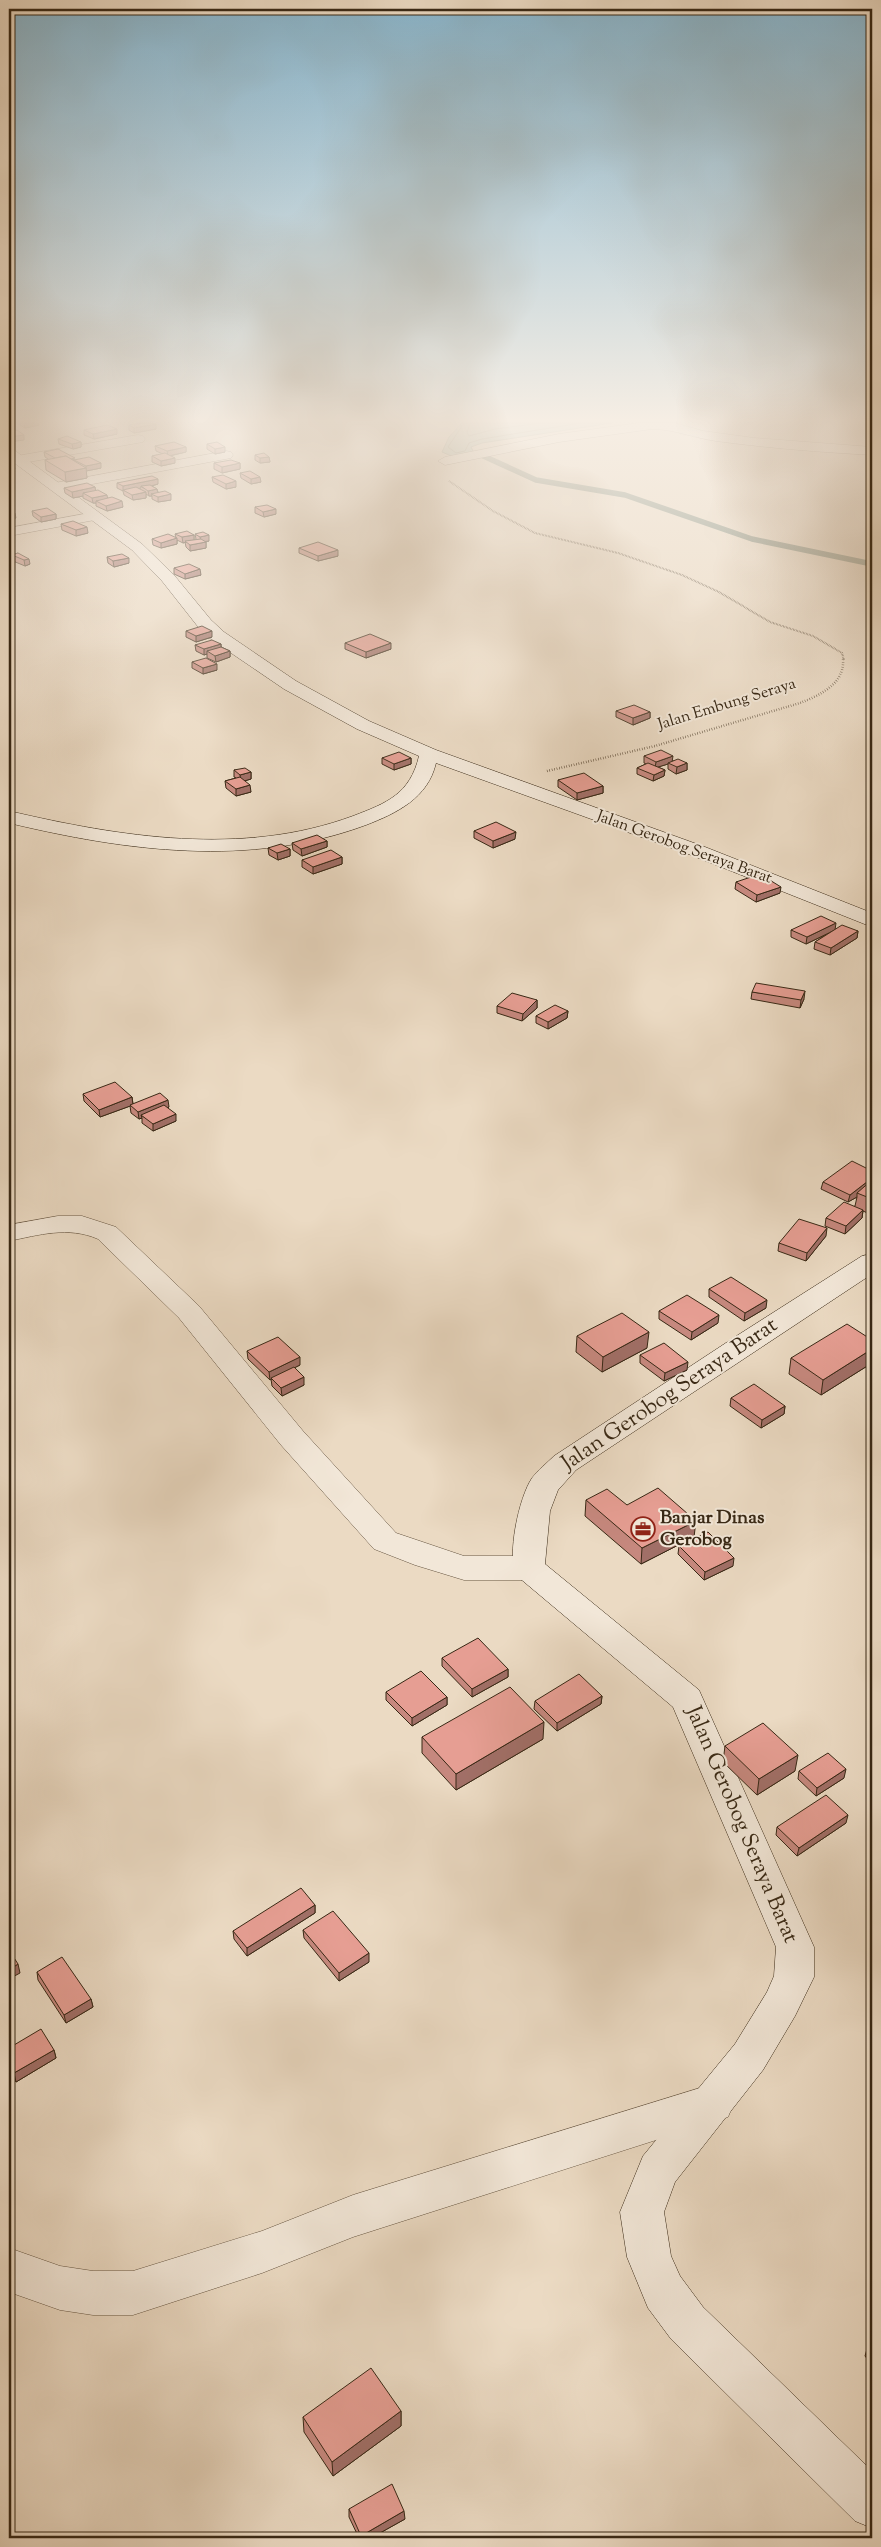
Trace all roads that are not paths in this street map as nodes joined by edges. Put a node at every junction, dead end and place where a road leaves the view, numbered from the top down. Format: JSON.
{"nodes":[{"id":1,"x":130,"y":542,"type":"edge"},
{"id":2,"x":429,"y":754,"type":"junction"},
{"id":3,"x":494,"y":779,"type":"junction"},
{"id":4,"x":418,"y":783,"type":"junction"},
{"id":5,"x":9,"y":817,"type":"edge"},
{"id":6,"x":872,"y":921,"type":"edge"},
{"id":7,"x":9,"y":1233,"type":"edge"},
{"id":8,"x":872,"y":1262,"type":"edge"},
{"id":9,"x":528,"y":1568,"type":"junction"},
{"id":10,"x":713,"y":2103,"type":"junction"},
{"id":11,"x":9,"y":2270,"type":"edge"},
{"id":12,"x":872,"y":2504,"type":"edge"}],
"edges":[{"from":1,"to":2,"type":"street"},
{"from":2,"to":3,"type":"street"},
{"from":2,"to":4,"type":"street"},
{"from":3,"to":4,"type":"street"},
{"from":3,"to":6,"type":"street","name":"Jalan Gerobog Seraya Barat"},
{"from":4,"to":5,"type":"street"},
{"from":7,"to":9,"type":"street"},
{"from":8,"to":9,"type":"street","name":"Jalan Gerobog Seraya Barat"},
{"from":9,"to":10,"type":"street","name":"Jalan Gerobog Seraya Barat"},
{"from":10,"to":11,"type":"street"},
{"from":10,"to":12,"type":"street","name":"Jalan Gerobog Seraya Barat"}]}
